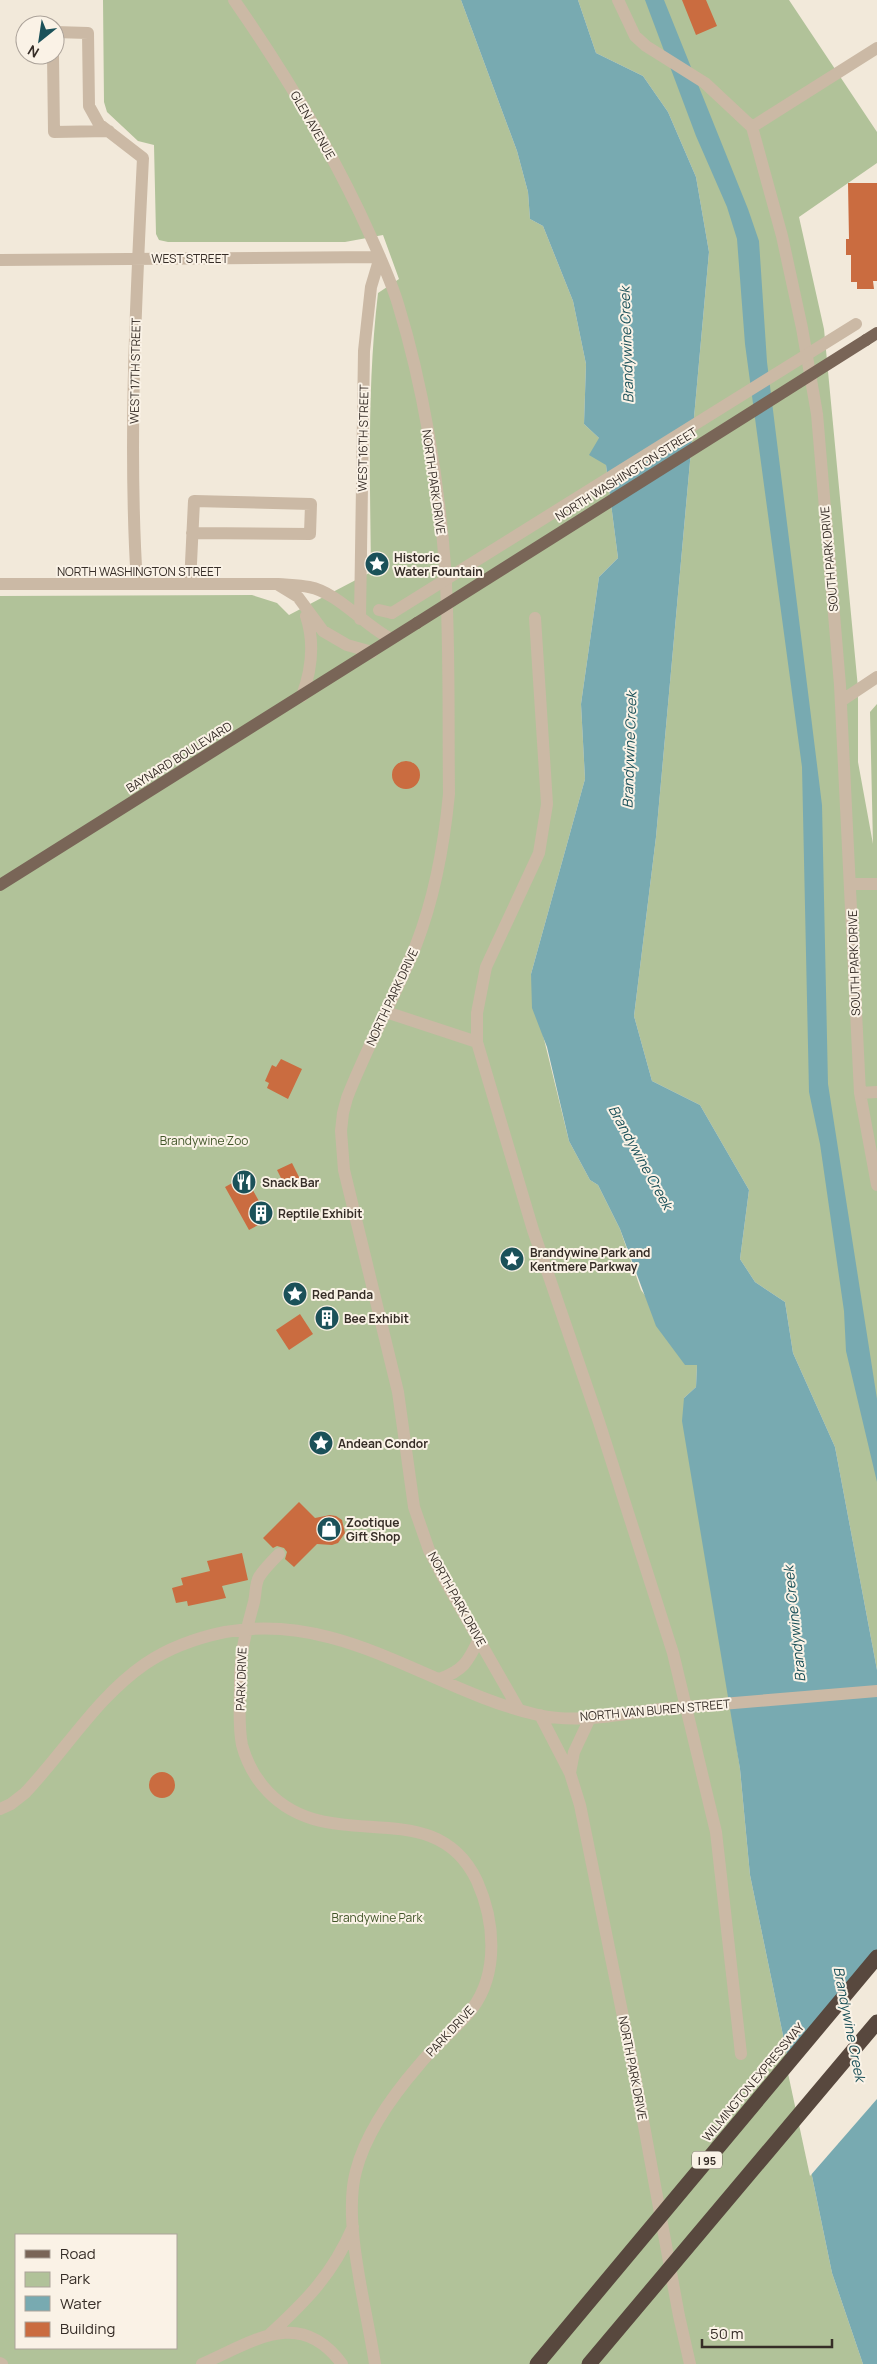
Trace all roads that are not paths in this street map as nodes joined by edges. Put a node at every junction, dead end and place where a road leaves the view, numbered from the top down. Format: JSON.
{"nodes":[{"id":1,"x":234,"y":0,"type":"edge"},
{"id":2,"x":618,"y":0,"type":"edge"},
{"id":3,"x":65,"y":32,"type":"edge"},
{"id":4,"x":877,"y":48,"type":"edge"},
{"id":5,"x":53,"y":65,"type":"edge"},
{"id":6,"x":752,"y":127,"type":"junction"},
{"id":7,"x":109,"y":132,"type":"junction"},
{"id":8,"x":380,"y":257,"type":"junction"},
{"id":9,"x":138,"y":258,"type":"junction"},
{"id":10,"x":0,"y":260,"type":"edge"},
{"id":11,"x":856,"y":324,"type":"dead end"},
{"id":12,"x":877,"y":333,"type":"edge"},
{"id":13,"x":192,"y":534,"type":"junction"},
{"id":14,"x":0,"y":584,"type":"edge"},
{"id":15,"x":137,"y":584,"type":"junction"},
{"id":16,"x":190,"y":584,"type":"junction"},
{"id":17,"x":278,"y":584,"type":"junction"},
{"id":18,"x":298,"y":597,"type":"junction"},
{"id":19,"x":379,"y":610,"type":"dead end"},
{"id":20,"x":535,"y":618,"type":"dead end"},
{"id":21,"x":360,"y":620,"type":"junction"},
{"id":22,"x":391,"y":639,"type":"junction"},
{"id":23,"x":372,"y":652,"type":"junction"},
{"id":24,"x":877,"y":677,"type":"edge"},
{"id":25,"x":302,"y":696,"type":"junction"},
{"id":26,"x":840,"y":701,"type":"junction"},
{"id":27,"x":851,"y":884,"type":"junction"},
{"id":28,"x":877,"y":884,"type":"edge"},
{"id":29,"x":0,"y":886,"type":"edge"},
{"id":30,"x":386,"y":1012,"type":"junction"},
{"id":31,"x":477,"y":1042,"type":"junction"},
{"id":32,"x":877,"y":1092,"type":"edge"},
{"id":33,"x":860,"y":1093,"type":"junction"},
{"id":34,"x":877,"y":1185,"type":"edge"},
{"id":35,"x":279,"y":1554,"type":"dead end"},
{"id":36,"x":246,"y":1629,"type":"junction"},
{"id":37,"x":479,"y":1640,"type":"junction"},
{"id":38,"x":439,"y":1679,"type":"junction"},
{"id":39,"x":877,"y":1691,"type":"edge"},
{"id":40,"x":519,"y":1710,"type":"junction"},
{"id":41,"x":540,"y":1715,"type":"junction"},
{"id":42,"x":590,"y":1718,"type":"junction"},
{"id":43,"x":570,"y":1773,"type":"junction"},
{"id":44,"x":0,"y":1809,"type":"edge"},
{"id":45,"x":877,"y":1957,"type":"edge"},
{"id":46,"x":877,"y":2022,"type":"edge"},
{"id":47,"x":741,"y":2054,"type":"dead end"},
{"id":48,"x":353,"y":2227,"type":"junction"},
{"id":49,"x":269,"y":2335,"type":"junction"},
{"id":50,"x":202,"y":2364,"type":"edge"},
{"id":51,"x":342,"y":2364,"type":"edge"},
{"id":52,"x":375,"y":2364,"type":"edge"},
{"id":53,"x":537,"y":2364,"type":"edge"},
{"id":54,"x":589,"y":2364,"type":"edge"},
{"id":55,"x":690,"y":2364,"type":"edge"}],
"edges":[{"from":1,"to":8,"type":"street","name":"GLEN AVENUE"},
{"from":2,"to":6,"type":"street"},
{"from":3,"to":7,"type":"street"},
{"from":4,"to":6,"type":"street"},
{"from":5,"to":7,"type":"street"},
{"from":6,"to":26,"type":"street","name":"SOUTH PARK DRIVE"},
{"from":7,"to":9,"type":"street","name":"WEST 17TH STREET"},
{"from":8,"to":9,"type":"street","name":"WEST STREET"},
{"from":8,"to":21,"type":"street","name":"WEST 16TH STREET"},
{"from":8,"to":30,"type":"street","name":"NORTH PARK DRIVE"},
{"from":9,"to":10,"type":"street","name":"WEST STREET"},
{"from":9,"to":15,"type":"street","name":"WEST 17TH STREET"},
{"from":11,"to":19,"type":"street","bridge":true},
{"from":12,"to":22,"type":"main road","name":"NORTH WASHINGTON STREET","bridge":true},
{"from":13,"to":13,"type":"street"},
{"from":13,"to":16,"type":"street"},
{"from":14,"to":15,"type":"street","name":"NORTH WASHINGTON STREET"},
{"from":15,"to":16,"type":"street","name":"NORTH WASHINGTON STREET"},
{"from":16,"to":17,"type":"street","name":"NORTH WASHINGTON STREET"},
{"from":17,"to":18,"type":"street"},
{"from":17,"to":21,"type":"street","name":"NORTH WASHINGTON STREET"},
{"from":18,"to":23,"type":"street"},
{"from":18,"to":25,"type":"street"},
{"from":20,"to":31,"type":"street"},
{"from":21,"to":22,"type":"street","name":"NORTH WASHINGTON STREET"},
{"from":22,"to":23,"type":"main road","name":"NORTH WASHINGTON STREET"},
{"from":23,"to":25,"type":"main road","name":"BAYNARD BOULEVARD"},
{"from":24,"to":26,"type":"street"},
{"from":25,"to":29,"type":"main road","name":"BAYNARD BOULEVARD"},
{"from":26,"to":27,"type":"street","name":"SOUTH PARK DRIVE"},
{"from":27,"to":28,"type":"street"},
{"from":27,"to":33,"type":"street","name":"SOUTH PARK DRIVE"},
{"from":30,"to":31,"type":"street"},
{"from":30,"to":37,"type":"street","name":"NORTH PARK DRIVE"},
{"from":31,"to":47,"type":"street"},
{"from":32,"to":33,"type":"street"},
{"from":33,"to":34,"type":"street","name":"SOUTH PARK DRIVE"},
{"from":35,"to":36,"type":"street","name":"PARK DRIVE"},
{"from":36,"to":38,"type":"street","name":"NORTH VAN BUREN STREET"},
{"from":36,"to":44,"type":"street","name":"NORTH VAN BUREN STREET"},
{"from":36,"to":48,"type":"street","name":"PARK DRIVE"},
{"from":37,"to":38,"type":"street"},
{"from":37,"to":40,"type":"street","name":"NORTH PARK DRIVE"},
{"from":38,"to":40,"type":"street","name":"NORTH VAN BUREN STREET"},
{"from":39,"to":42,"type":"street","name":"NORTH VAN BUREN STREET","bridge":true},
{"from":40,"to":41,"type":"street","name":"NORTH VAN BUREN STREET"},
{"from":41,"to":42,"type":"street","name":"NORTH VAN BUREN STREET"},
{"from":41,"to":43,"type":"street","name":"NORTH PARK DRIVE"},
{"from":42,"to":43,"type":"street"},
{"from":43,"to":55,"type":"street","name":"NORTH PARK DRIVE"},
{"from":45,"to":53,"type":"highway","name":"WILMINGTON EXPRESSWAY","number":"I 95","bridge":true},
{"from":46,"to":54,"type":"highway","bridge":true},
{"from":48,"to":49,"type":"street"},
{"from":48,"to":52,"type":"street","name":"PARK DRIVE"},
{"from":49,"to":50,"type":"street"},
{"from":49,"to":51,"type":"street"}]}
